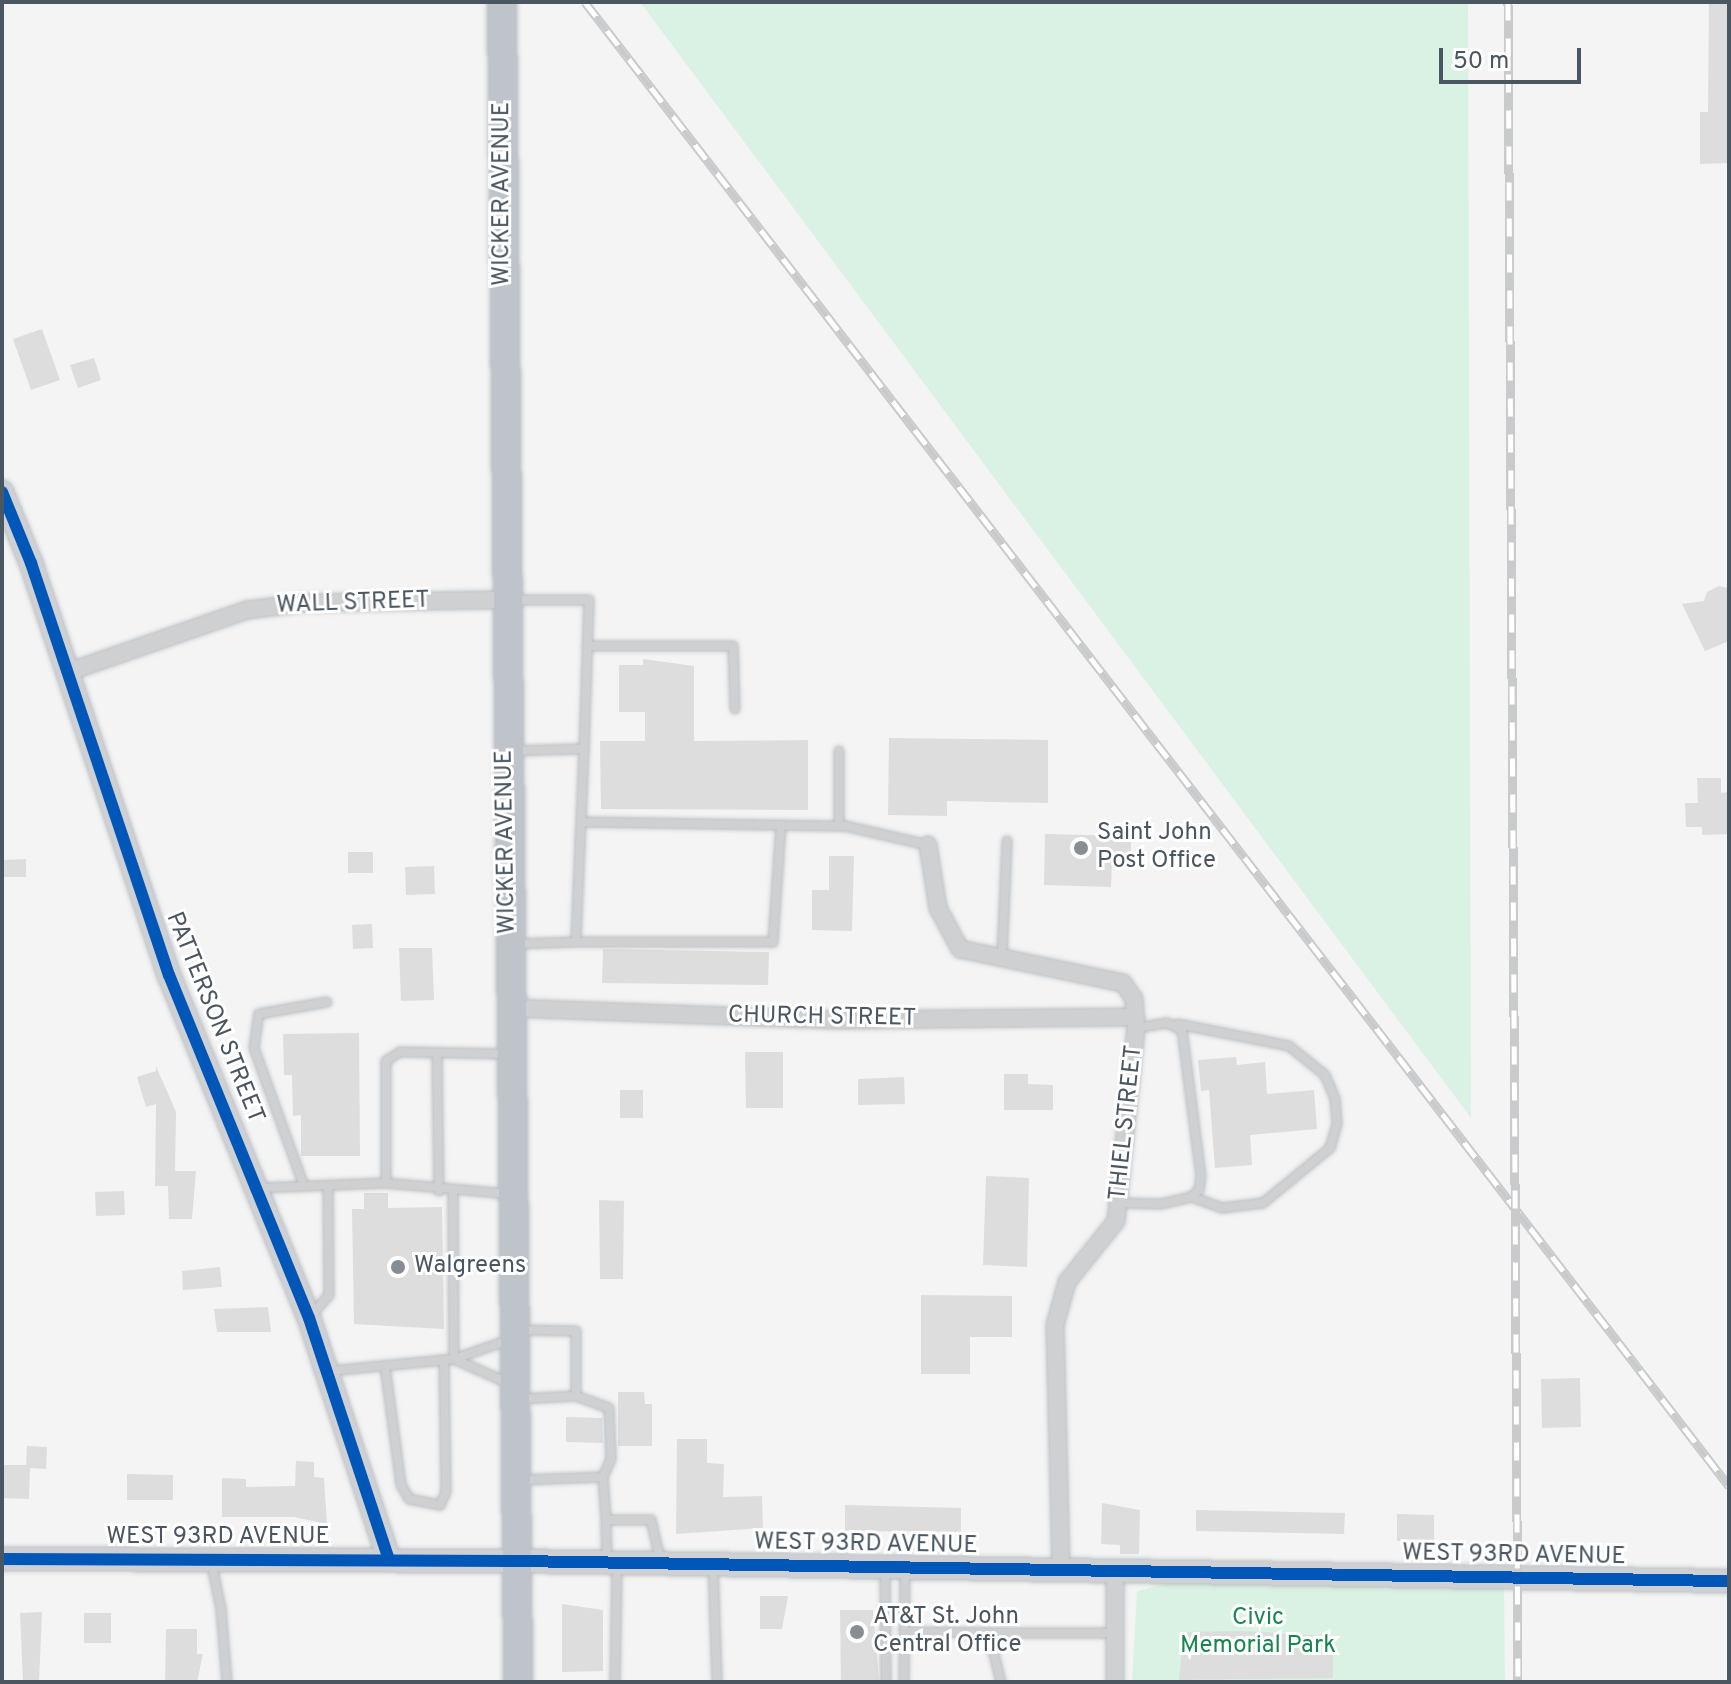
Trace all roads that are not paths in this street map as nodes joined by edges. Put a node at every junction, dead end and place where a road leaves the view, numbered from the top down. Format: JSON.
{"nodes":[{"id":1,"x":502,"y":2,"type":"edge"},
{"id":2,"x":2,"y":492,"type":"edge"},
{"id":3,"x":504,"y":600,"type":"junction"},
{"id":4,"x":587,"y":646,"type":"junction"},
{"id":5,"x":68,"y":672,"type":"junction"},
{"id":6,"x":735,"y":709,"type":"dead end"},
{"id":7,"x":584,"y":749,"type":"junction"},
{"id":8,"x":506,"y":751,"type":"junction"},
{"id":9,"x":839,"y":751,"type":"dead end"},
{"id":10,"x":581,"y":822,"type":"junction"},
{"id":11,"x":781,"y":825,"type":"junction"},
{"id":12,"x":839,"y":826,"type":"junction"},
{"id":13,"x":1007,"y":841,"type":"dead end"},
{"id":14,"x":928,"y":845,"type":"joint"},
{"id":15,"x":576,"y":942,"type":"junction"},
{"id":16,"x":508,"y":945,"type":"junction"},
{"id":17,"x":1002,"y":958,"type":"junction"},
{"id":18,"x":327,"y":1002,"type":"dead end"},
{"id":19,"x":509,"y":1008,"type":"junction"},
{"id":20,"x":1136,"y":1022,"type":"junction"},
{"id":21,"x":1178,"y":1024,"type":"junction"},
{"id":22,"x":437,"y":1053,"type":"junction"},
{"id":23,"x":509,"y":1054,"type":"junction"},
{"id":24,"x":386,"y":1183,"type":"junction"},
{"id":25,"x":304,"y":1186,"type":"junction"},
{"id":26,"x":328,"y":1186,"type":"junction"},
{"id":27,"x":259,"y":1188,"type":"junction"},
{"id":28,"x":439,"y":1191,"type":"junction"},
{"id":29,"x":453,"y":1192,"type":"junction"},
{"id":30,"x":511,"y":1194,"type":"junction"},
{"id":31,"x":1191,"y":1197,"type":"junction"},
{"id":32,"x":1120,"y":1203,"type":"junction"},
{"id":33,"x":309,"y":1318,"type":"junction"},
{"id":34,"x":513,"y":1334,"type":"junction"},
{"id":35,"x":449,"y":1360,"type":"junction"},
{"id":36,"x":385,"y":1366,"type":"junction"},
{"id":37,"x":327,"y":1371,"type":"junction"},
{"id":38,"x":514,"y":1392,"type":"junction"},
{"id":39,"x":576,"y":1396,"type":"junction"},
{"id":40,"x":603,"y":1477,"type":"junction"},
{"id":41,"x":515,"y":1481,"type":"junction"},
{"id":42,"x":606,"y":1520,"type":"junction"},
{"id":43,"x":2,"y":1559,"type":"edge"},
{"id":44,"x":210,"y":1560,"type":"junction"},
{"id":45,"x":389,"y":1560,"type":"junction"},
{"id":46,"x":517,"y":1561,"type":"junction"},
{"id":47,"x":612,"y":1563,"type":"junction"},
{"id":48,"x":661,"y":1564,"type":"junction"},
{"id":49,"x":713,"y":1564,"type":"junction"},
{"id":50,"x":895,"y":1567,"type":"junction"},
{"id":51,"x":1061,"y":1571,"type":"junction"},
{"id":52,"x":1115,"y":1573,"type":"junction"},
{"id":53,"x":1729,"y":1581,"type":"edge"},
{"id":54,"x":904,"y":1632,"type":"junction"},
{"id":55,"x":1004,"y":1633,"type":"junction"},
{"id":56,"x":1115,"y":1633,"type":"junction"},
{"id":57,"x":227,"y":1682,"type":"edge"},
{"id":58,"x":518,"y":1682,"type":"edge"},
{"id":59,"x":615,"y":1682,"type":"edge"},
{"id":60,"x":717,"y":1682,"type":"edge"},
{"id":61,"x":886,"y":1682,"type":"edge"},
{"id":62,"x":904,"y":1682,"type":"edge"},
{"id":63,"x":1001,"y":1682,"type":"edge"},
{"id":64,"x":1115,"y":1682,"type":"edge"}],
"edges":[{"from":1,"to":3,"type":"highway","name":"WICKER AVENUE"},
{"from":2,"to":5,"type":"street","name":"PATTERSON STREET"},
{"from":3,"to":4,"type":"lane"},
{"from":3,"to":5,"type":"street","name":"WALL STREET"},
{"from":3,"to":8,"type":"highway","name":"WICKER AVENUE"},
{"from":4,"to":6,"type":"lane"},
{"from":4,"to":7,"type":"lane"},
{"from":5,"to":27,"type":"street","name":"PATTERSON STREET"},
{"from":7,"to":8,"type":"lane"},
{"from":7,"to":10,"type":"lane"},
{"from":8,"to":16,"type":"highway","name":"WICKER AVENUE"},
{"from":9,"to":12,"type":"lane"},
{"from":10,"to":11,"type":"lane"},
{"from":10,"to":15,"type":"lane"},
{"from":11,"to":12,"type":"lane"},
{"from":11,"to":15,"type":"lane"},
{"from":12,"to":14,"type":"lane"},
{"from":13,"to":17,"type":"lane"},
{"from":14,"to":17,"type":"street","name":"THIEL STREET"},
{"from":15,"to":16,"type":"lane"},
{"from":16,"to":19,"type":"highway","name":"WICKER AVENUE"},
{"from":17,"to":20,"type":"street","name":"THIEL STREET"},
{"from":18,"to":25,"type":"lane"},
{"from":19,"to":20,"type":"street","name":"CHURCH STREET"},
{"from":19,"to":23,"type":"highway","name":"WICKER AVENUE"},
{"from":20,"to":21,"type":"lane"},
{"from":20,"to":32,"type":"street","name":"THIEL STREET"},
{"from":21,"to":31,"type":"lane"},
{"from":21,"to":31,"type":"lane"},
{"from":22,"to":23,"type":"lane"},
{"from":22,"to":24,"type":"lane"},
{"from":22,"to":28,"type":"lane"},
{"from":23,"to":30,"type":"highway","name":"WICKER AVENUE"},
{"from":24,"to":26,"type":"lane"},
{"from":24,"to":28,"type":"lane"},
{"from":25,"to":26,"type":"lane"},
{"from":25,"to":27,"type":"lane"},
{"from":26,"to":33,"type":"lane"},
{"from":27,"to":33,"type":"street","name":"PATTERSON STREET"},
{"from":28,"to":29,"type":"lane"},
{"from":29,"to":30,"type":"lane"},
{"from":29,"to":35,"type":"lane"},
{"from":30,"to":34,"type":"highway","name":"WICKER AVENUE"},
{"from":31,"to":32,"type":"lane"},
{"from":32,"to":51,"type":"street","name":"THIEL STREET"},
{"from":33,"to":37,"type":"street","name":"PATTERSON STREET"},
{"from":34,"to":35,"type":"lane"},
{"from":34,"to":38,"type":"highway","name":"WICKER AVENUE"},
{"from":34,"to":39,"type":"lane"},
{"from":35,"to":36,"type":"lane"},
{"from":35,"to":36,"type":"lane"},
{"from":35,"to":38,"type":"lane"},
{"from":36,"to":37,"type":"lane"},
{"from":37,"to":45,"type":"street","name":"PATTERSON STREET"},
{"from":38,"to":39,"type":"lane"},
{"from":38,"to":41,"type":"highway","name":"WICKER AVENUE"},
{"from":39,"to":40,"type":"lane"},
{"from":40,"to":41,"type":"lane"},
{"from":40,"to":42,"type":"lane"},
{"from":41,"to":46,"type":"highway","name":"WICKER AVENUE"},
{"from":42,"to":47,"type":"lane"},
{"from":42,"to":48,"type":"lane"},
{"from":43,"to":44,"type":"street","name":"WEST 93RD AVENUE"},
{"from":44,"to":45,"type":"street","name":"WEST 93RD AVENUE"},
{"from":44,"to":57,"type":"lane"},
{"from":45,"to":46,"type":"street","name":"WEST 93RD AVENUE"},
{"from":46,"to":47,"type":"street","name":"WEST 93RD AVENUE"},
{"from":46,"to":58,"type":"highway","name":"WICKER AVENUE"},
{"from":47,"to":48,"type":"street","name":"WEST 93RD AVENUE"},
{"from":47,"to":59,"type":"lane"},
{"from":48,"to":49,"type":"street","name":"WEST 93RD AVENUE"},
{"from":49,"to":50,"type":"street","name":"WEST 93RD AVENUE"},
{"from":49,"to":60,"type":"lane"},
{"from":50,"to":51,"type":"street","name":"WEST 93RD AVENUE"},
{"from":50,"to":54,"type":"lane"},
{"from":50,"to":61,"type":"lane"},
{"from":51,"to":52,"type":"street","name":"WEST 93RD AVENUE"},
{"from":52,"to":53,"type":"street","name":"WEST 93RD AVENUE"},
{"from":52,"to":56,"type":"street"},
{"from":54,"to":55,"type":"lane"},
{"from":54,"to":62,"type":"lane"},
{"from":55,"to":56,"type":"lane"},
{"from":55,"to":63,"type":"lane"},
{"from":56,"to":64,"type":"street"}]}
